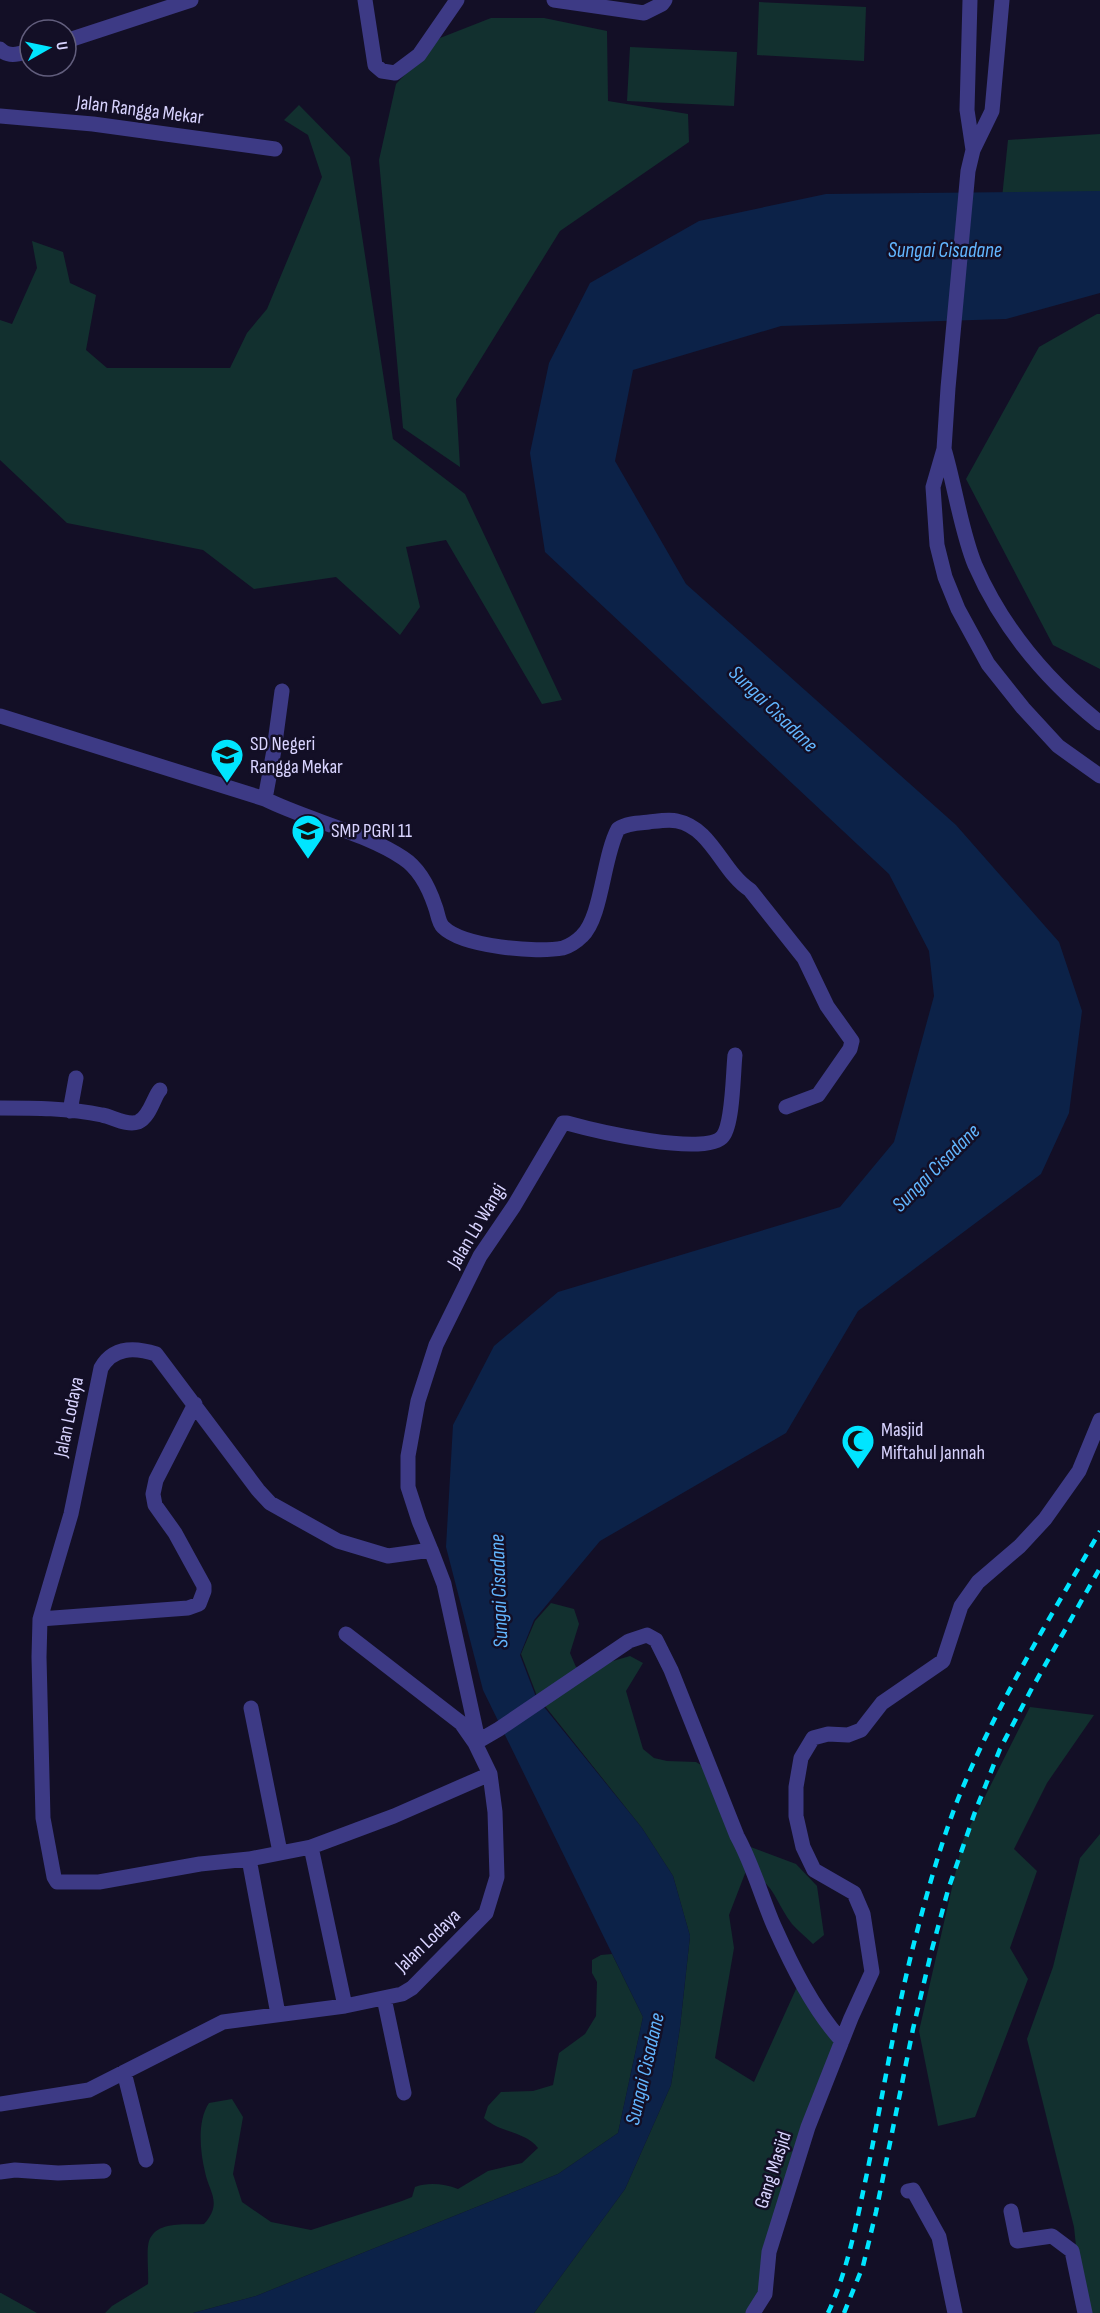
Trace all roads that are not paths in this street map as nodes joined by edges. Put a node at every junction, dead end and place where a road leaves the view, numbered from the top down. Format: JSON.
{"nodes":[{"id":1,"x":191,"y":0,"type":"edge"},
{"id":2,"x":365,"y":0,"type":"edge"},
{"id":3,"x":457,"y":0,"type":"edge"},
{"id":4,"x":554,"y":0,"type":"edge"},
{"id":5,"x":665,"y":0,"type":"edge"},
{"id":6,"x":970,"y":0,"type":"edge"},
{"id":7,"x":1002,"y":0,"type":"edge"},
{"id":8,"x":78,"y":37,"type":"edge"},
{"id":9,"x":0,"y":49,"type":"edge"},
{"id":10,"x":18,"y":54,"type":"edge"},
{"id":11,"x":0,"y":116,"type":"edge"},
{"id":12,"x":275,"y":149,"type":"dead end"},
{"id":13,"x":973,"y":150,"type":"junction"},
{"id":14,"x":944,"y":449,"type":"junction"},
{"id":15,"x":282,"y":691,"type":"dead end"},
{"id":16,"x":0,"y":716,"type":"edge"},
{"id":17,"x":1100,"y":723,"type":"edge"},
{"id":18,"x":1100,"y":776,"type":"edge"},
{"id":19,"x":265,"y":799,"type":"junction"},
{"id":20,"x":735,"y":1055,"type":"dead end"},
{"id":21,"x":76,"y":1078,"type":"dead end"},
{"id":22,"x":160,"y":1090,"type":"dead end"},
{"id":23,"x":786,"y":1107,"type":"dead end"},
{"id":24,"x":0,"y":1108,"type":"edge"},
{"id":25,"x":70,"y":1111,"type":"junction"},
{"id":26,"x":195,"y":1404,"type":"junction"},
{"id":27,"x":1100,"y":1420,"type":"edge"},
{"id":28,"x":431,"y":1550,"type":"junction"},
{"id":29,"x":40,"y":1619,"type":"junction"},
{"id":30,"x":346,"y":1634,"type":"dead end"},
{"id":31,"x":250,"y":1708,"type":"dead end"},
{"id":32,"x":476,"y":1742,"type":"junction"},
{"id":33,"x":490,"y":1774,"type":"junction"},
{"id":34,"x":311,"y":1847,"type":"junction"},
{"id":35,"x":280,"y":1852,"type":"junction"},
{"id":36,"x":249,"y":1859,"type":"junction"},
{"id":37,"x":384,"y":1998,"type":"junction"},
{"id":38,"x":345,"y":2006,"type":"junction"},
{"id":39,"x":278,"y":2014,"type":"junction"},
{"id":40,"x":842,"y":2041,"type":"junction"},
{"id":41,"x":124,"y":2072,"type":"junction"},
{"id":42,"x":404,"y":2093,"type":"dead end"},
{"id":43,"x":0,"y":2104,"type":"edge"},
{"id":44,"x":146,"y":2160,"type":"dead end"},
{"id":45,"x":104,"y":2171,"type":"dead end"},
{"id":46,"x":0,"y":2172,"type":"edge"},
{"id":47,"x":908,"y":2191,"type":"dead end"},
{"id":48,"x":1011,"y":2211,"type":"dead end"},
{"id":49,"x":753,"y":2313,"type":"edge"},
{"id":50,"x":955,"y":2313,"type":"edge"},
{"id":51,"x":1085,"y":2313,"type":"edge"}],
"edges":[{"from":1,"to":8,"type":"street"},
{"from":2,"to":3,"type":"street"},
{"from":4,"to":5,"type":"street"},
{"from":6,"to":13,"type":"street"},
{"from":7,"to":13,"type":"street"},
{"from":9,"to":10,"type":"street"},
{"from":11,"to":12,"type":"street","name":"Jalan Rangga Mekar"},
{"from":13,"to":14,"type":"street"},
{"from":14,"to":17,"type":"street"},
{"from":14,"to":18,"type":"street"},
{"from":15,"to":19,"type":"street"},
{"from":16,"to":19,"type":"street"},
{"from":19,"to":23,"type":"street"},
{"from":20,"to":28,"type":"street","name":"Jalan Lb Wangi"},
{"from":21,"to":25,"type":"street"},
{"from":22,"to":25,"type":"street"},
{"from":24,"to":25,"type":"street"},
{"from":26,"to":28,"type":"street","name":"Jalan Lodaya"},
{"from":26,"to":29,"type":"street"},
{"from":26,"to":29,"type":"street","name":"Jalan Lodaya"},
{"from":27,"to":40,"type":"street","name":"Gang Masjid"},
{"from":28,"to":32,"type":"street"},
{"from":29,"to":36,"type":"street","name":"Jalan Lodaya"},
{"from":30,"to":32,"type":"street","name":"Jalan Lodaya"},
{"from":31,"to":35,"type":"street"},
{"from":32,"to":33,"type":"street","name":"Jalan Lodaya"},
{"from":32,"to":40,"type":"street"},
{"from":33,"to":34,"type":"street","name":"Jalan Lodaya"},
{"from":33,"to":37,"type":"street","name":"Jalan Lodaya"},
{"from":34,"to":35,"type":"street","name":"Jalan Lodaya"},
{"from":34,"to":38,"type":"street"},
{"from":35,"to":36,"type":"street","name":"Jalan Lodaya"},
{"from":36,"to":39,"type":"street"},
{"from":37,"to":38,"type":"street","name":"Jalan Lodaya"},
{"from":37,"to":42,"type":"street"},
{"from":38,"to":39,"type":"street","name":"Jalan Lodaya"},
{"from":39,"to":41,"type":"street","name":"Jalan Lodaya"},
{"from":40,"to":49,"type":"street","name":"Gang Masjid"},
{"from":41,"to":43,"type":"street","name":"Jalan Lodaya"},
{"from":41,"to":44,"type":"street"},
{"from":45,"to":46,"type":"street"},
{"from":47,"to":50,"type":"street"},
{"from":48,"to":51,"type":"street"}]}
